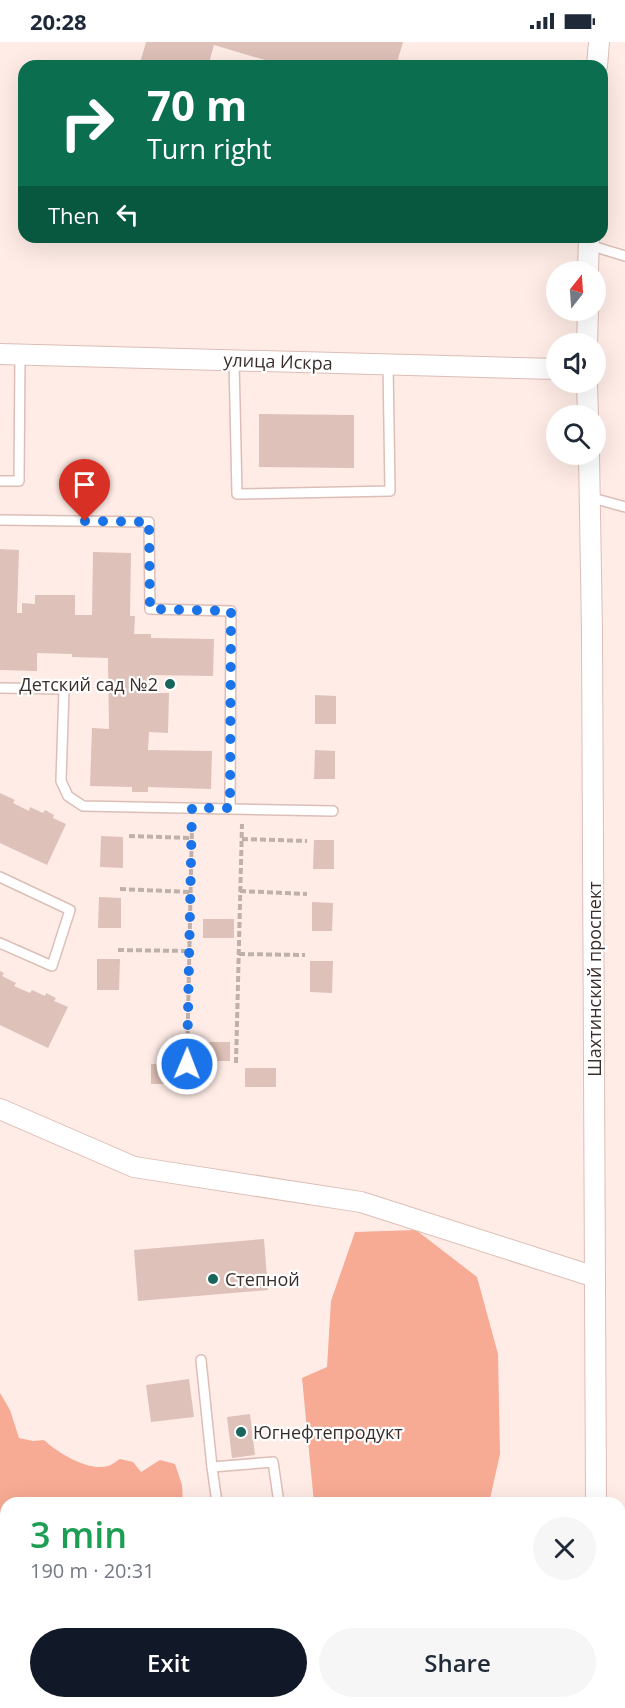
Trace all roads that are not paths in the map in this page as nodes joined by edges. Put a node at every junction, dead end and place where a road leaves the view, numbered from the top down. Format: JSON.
{"nodes":[{"id":1,"x":599,"y":42,"type":"edge"},
{"id":2,"x":598,"y":60,"type":"edge"},
{"id":3,"x":589,"y":243,"type":"edge"},
{"id":4,"x":594,"y":243,"type":"edge"},
{"id":5,"x":625,"y":256,"type":"edge"},
{"id":6,"x":588,"y":261,"type":"edge"},
{"id":7,"x":0,"y":354,"type":"edge"},
{"id":8,"x":20,"y":355,"type":"junction"},
{"id":9,"x":234,"y":360,"type":"junction"},
{"id":10,"x":388,"y":364,"type":"junction"},
{"id":11,"x":546,"y":369,"type":"edge"},
{"id":12,"x":589,"y":465,"type":"edge"},
{"id":13,"x":0,"y":481,"type":"edge"},
{"id":14,"x":590,"y":496,"type":"junction"},
{"id":15,"x":625,"y":507,"type":"edge"},
{"id":16,"x":0,"y":520,"type":"edge"},
{"id":17,"x":0,"y":688,"type":"edge"},
{"id":18,"x":230,"y":808,"type":"junction"},
{"id":19,"x":333,"y":811,"type":"dead end"},
{"id":20,"x":0,"y":877,"type":"edge"},
{"id":21,"x":0,"y":943,"type":"edge"},
{"id":22,"x":0,"y":1109,"type":"edge"},
{"id":23,"x":595,"y":1277,"type":"junction"},
{"id":24,"x":201,"y":1360,"type":"dead end"},
{"id":25,"x":212,"y":1467,"type":"junction"},
{"id":26,"x":216,"y":1497,"type":"edge"},
{"id":27,"x":278,"y":1497,"type":"edge"},
{"id":28,"x":596,"y":1497,"type":"edge"}],
"edges":[{"from":1,"to":2,"type":"street"},
{"from":3,"to":6,"type":"street"},
{"from":4,"to":5,"type":"lane"},
{"from":7,"to":8,"type":"street","name":"улица Искра"},
{"from":8,"to":9,"type":"street","name":"улица Искра"},
{"from":8,"to":13,"type":"lane"},
{"from":9,"to":10,"type":"street","name":"улица Искра"},
{"from":9,"to":10,"type":"lane"},
{"from":10,"to":11,"type":"street","name":"улица Искра"},
{"from":12,"to":14,"type":"street","name":"Шахтинский проспект"},
{"from":14,"to":15,"type":"lane"},
{"from":14,"to":23,"type":"street","name":"Шахтинский проспект"},
{"from":16,"to":18,"type":"lane"},
{"from":17,"to":18,"type":"lane"},
{"from":18,"to":19,"type":"lane"},
{"from":20,"to":21,"type":"lane"},
{"from":22,"to":23,"type":"street"},
{"from":23,"to":28,"type":"street","name":"Шахтинский проспект"},
{"from":24,"to":25,"type":"lane"},
{"from":25,"to":26,"type":"lane"},
{"from":25,"to":27,"type":"lane"}]}
